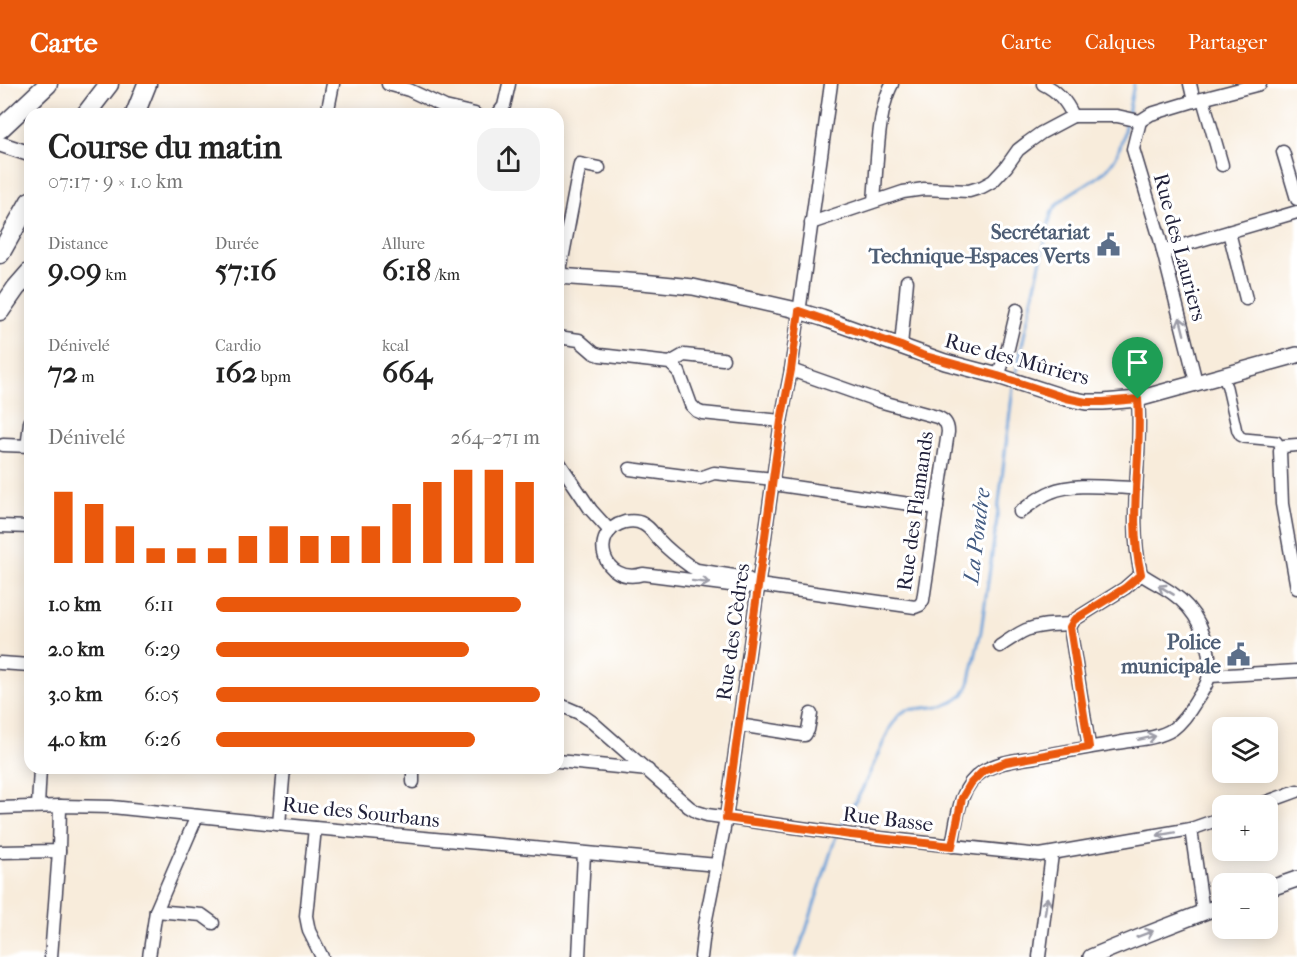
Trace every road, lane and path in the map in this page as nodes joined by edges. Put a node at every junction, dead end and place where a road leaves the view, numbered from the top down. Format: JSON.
{"nodes":[{"id":1,"x":48,"y":84,"type":"edge"},
{"id":2,"x":109,"y":84,"type":"edge"},
{"id":3,"x":147,"y":84,"type":"edge"},
{"id":4,"x":333,"y":84,"type":"edge"},
{"id":5,"x":388,"y":84,"type":"edge"},
{"id":6,"x":509,"y":84,"type":"edge"},
{"id":7,"x":831,"y":84,"type":"edge"},
{"id":8,"x":892,"y":84,"type":"edge"},
{"id":9,"x":1043,"y":84,"type":"edge"},
{"id":10,"x":1190,"y":84,"type":"edge"},
{"id":11,"x":1260,"y":84,"type":"edge"},
{"id":12,"x":1199,"y":100,"type":"junction"},
{"id":13,"x":91,"y":108,"type":"edge"},
{"id":14,"x":137,"y":108,"type":"edge"},
{"id":15,"x":328,"y":108,"type":"edge"},
{"id":16,"x":449,"y":108,"type":"edge"},
{"id":17,"x":502,"y":108,"type":"edge"},
{"id":18,"x":1073,"y":116,"type":"junction"},
{"id":19,"x":1140,"y":121,"type":"junction"},
{"id":20,"x":0,"y":129,"type":"edge"},
{"id":21,"x":4,"y":145,"type":"edge"},
{"id":22,"x":24,"y":152,"type":"edge"},
{"id":23,"x":1283,"y":152,"type":"dead end"},
{"id":24,"x":1222,"y":165,"type":"dead end"},
{"id":25,"x":599,"y":168,"type":"dead end"},
{"id":26,"x":1297,"y":199,"type":"edge"},
{"id":27,"x":874,"y":201,"type":"junction"},
{"id":28,"x":24,"y":212,"type":"edge"},
{"id":29,"x":1297,"y":212,"type":"edge"},
{"id":30,"x":811,"y":223,"type":"junction"},
{"id":31,"x":1229,"y":232,"type":"junction"},
{"id":32,"x":564,"y":249,"type":"edge"},
{"id":33,"x":1163,"y":251,"type":"junction"},
{"id":34,"x":0,"y":255,"type":"edge"},
{"id":35,"x":564,"y":276,"type":"edge"},
{"id":36,"x":24,"y":279,"type":"edge"},
{"id":37,"x":907,"y":280,"type":"dead end"},
{"id":38,"x":1246,"y":299,"type":"dead end"},
{"id":39,"x":1017,"y":310,"type":"dead end"},
{"id":40,"x":0,"y":311,"type":"edge"},
{"id":41,"x":799,"y":311,"type":"junction"},
{"id":42,"x":564,"y":338,"type":"edge"},
{"id":43,"x":901,"y":346,"type":"junction"},
{"id":44,"x":1297,"y":355,"type":"edge"},
{"id":45,"x":723,"y":359,"type":"dead end"},
{"id":46,"x":669,"y":363,"type":"junction"},
{"id":47,"x":791,"y":370,"type":"junction"},
{"id":48,"x":1222,"y":375,"type":"junction"},
{"id":49,"x":999,"y":376,"type":"junction"},
{"id":50,"x":1196,"y":382,"type":"junction"},
{"id":51,"x":1138,"y":399,"type":"junction"},
{"id":52,"x":781,"y":421,"type":"junction"},
{"id":53,"x":3,"y":445,"type":"dead end"},
{"id":54,"x":24,"y":445,"type":"edge"},
{"id":55,"x":1297,"y":445,"type":"edge"},
{"id":56,"x":1281,"y":448,"type":"junction"},
{"id":57,"x":630,"y":469,"type":"dead end"},
{"id":58,"x":564,"y":470,"type":"edge"},
{"id":59,"x":773,"y":482,"type":"junction"},
{"id":60,"x":1136,"y":488,"type":"junction"},
{"id":61,"x":937,"y":508,"type":"junction"},
{"id":62,"x":1020,"y":512,"type":"dead end"},
{"id":63,"x":0,"y":526,"type":"edge"},
{"id":64,"x":24,"y":527,"type":"edge"},
{"id":65,"x":610,"y":531,"type":"junction"},
{"id":66,"x":1141,"y":574,"type":"junction"},
{"id":67,"x":759,"y":585,"type":"junction"},
{"id":68,"x":1297,"y":588,"type":"edge"},
{"id":69,"x":1071,"y":624,"type":"junction"},
{"id":70,"x":1000,"y":646,"type":"dead end"},
{"id":71,"x":0,"y":663,"type":"edge"},
{"id":72,"x":24,"y":665,"type":"edge"},
{"id":73,"x":1297,"y":671,"type":"edge"},
{"id":74,"x":1210,"y":676,"type":"junction"},
{"id":75,"x":564,"y":707,"type":"edge"},
{"id":76,"x":811,"y":714,"type":"dead end"},
{"id":77,"x":739,"y":725,"type":"junction"},
{"id":78,"x":1089,"y":747,"type":"junction"},
{"id":79,"x":564,"y":762,"type":"edge"},
{"id":80,"x":648,"y":770,"type":"junction"},
{"id":81,"x":40,"y":774,"type":"edge"},
{"id":82,"x":283,"y":774,"type":"edge"},
{"id":83,"x":413,"y":774,"type":"edge"},
{"id":84,"x":413,"y":782,"type":"dead end"},
{"id":85,"x":1297,"y":791,"type":"edge"},
{"id":86,"x":1278,"y":798,"type":"edge"},
{"id":87,"x":38,"y":806,"type":"junction"},
{"id":88,"x":60,"y":806,"type":"junction"},
{"id":89,"x":0,"y":808,"type":"edge"},
{"id":90,"x":197,"y":816,"type":"junction"},
{"id":91,"x":726,"y":818,"type":"junction"},
{"id":92,"x":1212,"y":822,"type":"edge"},
{"id":93,"x":279,"y":824,"type":"junction"},
{"id":94,"x":315,"y":828,"type":"junction"},
{"id":95,"x":1191,"y":829,"type":"junction"},
{"id":96,"x":952,"y":846,"type":"junction"},
{"id":97,"x":59,"y":851,"type":"junction"},
{"id":98,"x":0,"y":852,"type":"edge"},
{"id":99,"x":584,"y":854,"type":"junction"},
{"id":100,"x":1052,"y":854,"type":"junction"},
{"id":101,"x":717,"y":865,"type":"junction"},
{"id":102,"x":1297,"y":879,"type":"edge"},
{"id":103,"x":1278,"y":886,"type":"edge"},
{"id":104,"x":1212,"y":909,"type":"edge"},
{"id":105,"x":156,"y":910,"type":"junction"},
{"id":106,"x":1203,"y":912,"type":"junction"},
{"id":107,"x":213,"y":923,"type":"dead end"},
{"id":108,"x":51,"y":957,"type":"edge"},
{"id":109,"x":149,"y":957,"type":"edge"},
{"id":110,"x":322,"y":957,"type":"edge"},
{"id":111,"x":579,"y":957,"type":"edge"},
{"id":112,"x":701,"y":957,"type":"edge"},
{"id":113,"x":1039,"y":957,"type":"edge"},
{"id":114,"x":1091,"y":957,"type":"edge"}],
"edges":[{"from":1,"to":20,"type":"main road"},
{"from":2,"to":13,"type":"main road"},
{"from":3,"to":14,"type":"main road"},
{"from":4,"to":15,"type":"street"},
{"from":5,"to":16,"type":"street"},
{"from":6,"to":17,"type":"street"},
{"from":7,"to":30,"type":"street","name":"Rue des Cèdres"},
{"from":8,"to":27,"type":"street"},
{"from":9,"to":18,"type":"street"},
{"from":10,"to":12,"type":"street"},
{"from":11,"to":12,"type":"street"},
{"from":12,"to":19,"type":"street"},
{"from":12,"to":24,"type":"street"},
{"from":18,"to":19,"type":"street"},
{"from":18,"to":27,"type":"street"},
{"from":19,"to":33,"type":"street","name":"Rue des Lauriers"},
{"from":21,"to":22,"type":"street"},
{"from":23,"to":26,"type":"street"},
{"from":25,"to":32,"type":"street"},
{"from":27,"to":30,"type":"street"},
{"from":28,"to":34,"type":"main road"},
{"from":29,"to":31,"type":"street"},
{"from":30,"to":41,"type":"street","name":"Rue des Cèdres"},
{"from":31,"to":33,"type":"street"},
{"from":31,"to":38,"type":"street"},
{"from":50,"to":33,"type":"street","name":"Rue des Lauriers","one_way":true},
{"from":35,"to":41,"type":"street","name":"Rue des Mûriers"},
{"from":36,"to":40,"type":"main road"},
{"from":37,"to":43,"type":"street"},
{"from":39,"to":49,"type":"street"},
{"from":41,"to":43,"type":"street","name":"Rue des Mûriers"},
{"from":41,"to":47,"type":"street","name":"Rue des Cèdres"},
{"from":42,"to":46,"type":"street"},
{"from":43,"to":49,"type":"street","name":"Rue des Mûriers"},
{"from":44,"to":48,"type":"street","name":"Rue des Mûriers"},
{"from":45,"to":46,"type":"street"},
{"from":46,"to":52,"type":"street"},
{"from":47,"to":52,"type":"street","name":"Rue des Cèdres"},
{"from":47,"to":61,"type":"street","name":"Rue des Flamands"},
{"from":48,"to":50,"type":"street","name":"Rue des Mûriers"},
{"from":48,"to":56,"type":"street"},
{"from":49,"to":51,"type":"street","name":"Rue des Mûriers"},
{"from":50,"to":51,"type":"street","name":"Rue des Mûriers"},
{"from":51,"to":60,"type":"street"},
{"from":52,"to":59,"type":"street","name":"Rue des Cèdres"},
{"from":53,"to":54,"type":"street"},
{"from":55,"to":56,"type":"street"},
{"from":56,"to":68,"type":"street"},
{"from":57,"to":59,"type":"street"},
{"from":58,"to":65,"type":"street"},
{"from":59,"to":61,"type":"street"},
{"from":59,"to":67,"type":"street","name":"Rue des Cèdres"},
{"from":60,"to":62,"type":"street"},
{"from":60,"to":66,"type":"street"},
{"from":61,"to":67,"type":"street","name":"Rue des Flamands"},
{"from":63,"to":64,"type":"street"},
{"from":65,"to":67,"type":"street"},
{"from":65,"to":67,"type":"street","one_way":true},
{"from":66,"to":69,"type":"street"},
{"from":74,"to":66,"type":"street","one_way":true},
{"from":67,"to":77,"type":"street","name":"Rue des Cèdres"},
{"from":69,"to":70,"type":"street"},
{"from":69,"to":78,"type":"street"},
{"from":71,"to":72,"type":"street"},
{"from":73,"to":74,"type":"street"},
{"from":78,"to":74,"type":"street","one_way":true},
{"from":75,"to":80,"type":"street","name":"Rue Basse"},
{"from":76,"to":77,"type":"street"},
{"from":77,"to":91,"type":"street","name":"Rue des Cèdres"},
{"from":78,"to":96,"type":"street"},
{"from":79,"to":80,"type":"street"},
{"from":80,"to":91,"type":"street","name":"Rue Basse"},
{"from":81,"to":87,"type":"street"},
{"from":82,"to":93,"type":"street"},
{"from":83,"to":84,"type":"street"},
{"from":85,"to":86,"type":"street"},
{"from":87,"to":88,"type":"street","name":"Rue des Sourbans"},
{"from":87,"to":89,"type":"street","name":"Rue des Sourbans"},
{"from":88,"to":90,"type":"street","name":"Rue des Sourbans"},
{"from":88,"to":97,"type":"street"},
{"from":90,"to":93,"type":"street","name":"Rue des Sourbans"},
{"from":90,"to":105,"type":"street"},
{"from":91,"to":96,"type":"street","name":"Rue Basse"},
{"from":91,"to":101,"type":"street","name":"Rue des Cèdres"},
{"from":92,"to":95,"type":"street","name":"Rue Basse"},
{"from":93,"to":94,"type":"street","name":"Rue des Sourbans"},
{"from":94,"to":99,"type":"street","name":"Rue des Sourbans"},
{"from":94,"to":110,"type":"street"},
{"from":95,"to":100,"type":"street","name":"Rue Basse","one_way":true},
{"from":95,"to":106,"type":"street"},
{"from":96,"to":100,"type":"street","name":"Rue Basse"},
{"from":97,"to":98,"type":"street"},
{"from":97,"to":108,"type":"street"},
{"from":99,"to":101,"type":"street","name":"Rue des Sourbans"},
{"from":99,"to":111,"type":"street"},
{"from":113,"to":100,"type":"street","one_way":true},
{"from":101,"to":112,"type":"street","name":"Rue des Cèdres"},
{"from":102,"to":103,"type":"street"},
{"from":104,"to":106,"type":"street"},
{"from":105,"to":107,"type":"street"},
{"from":105,"to":109,"type":"street"},
{"from":114,"to":106,"type":"street","one_way":true}]}
